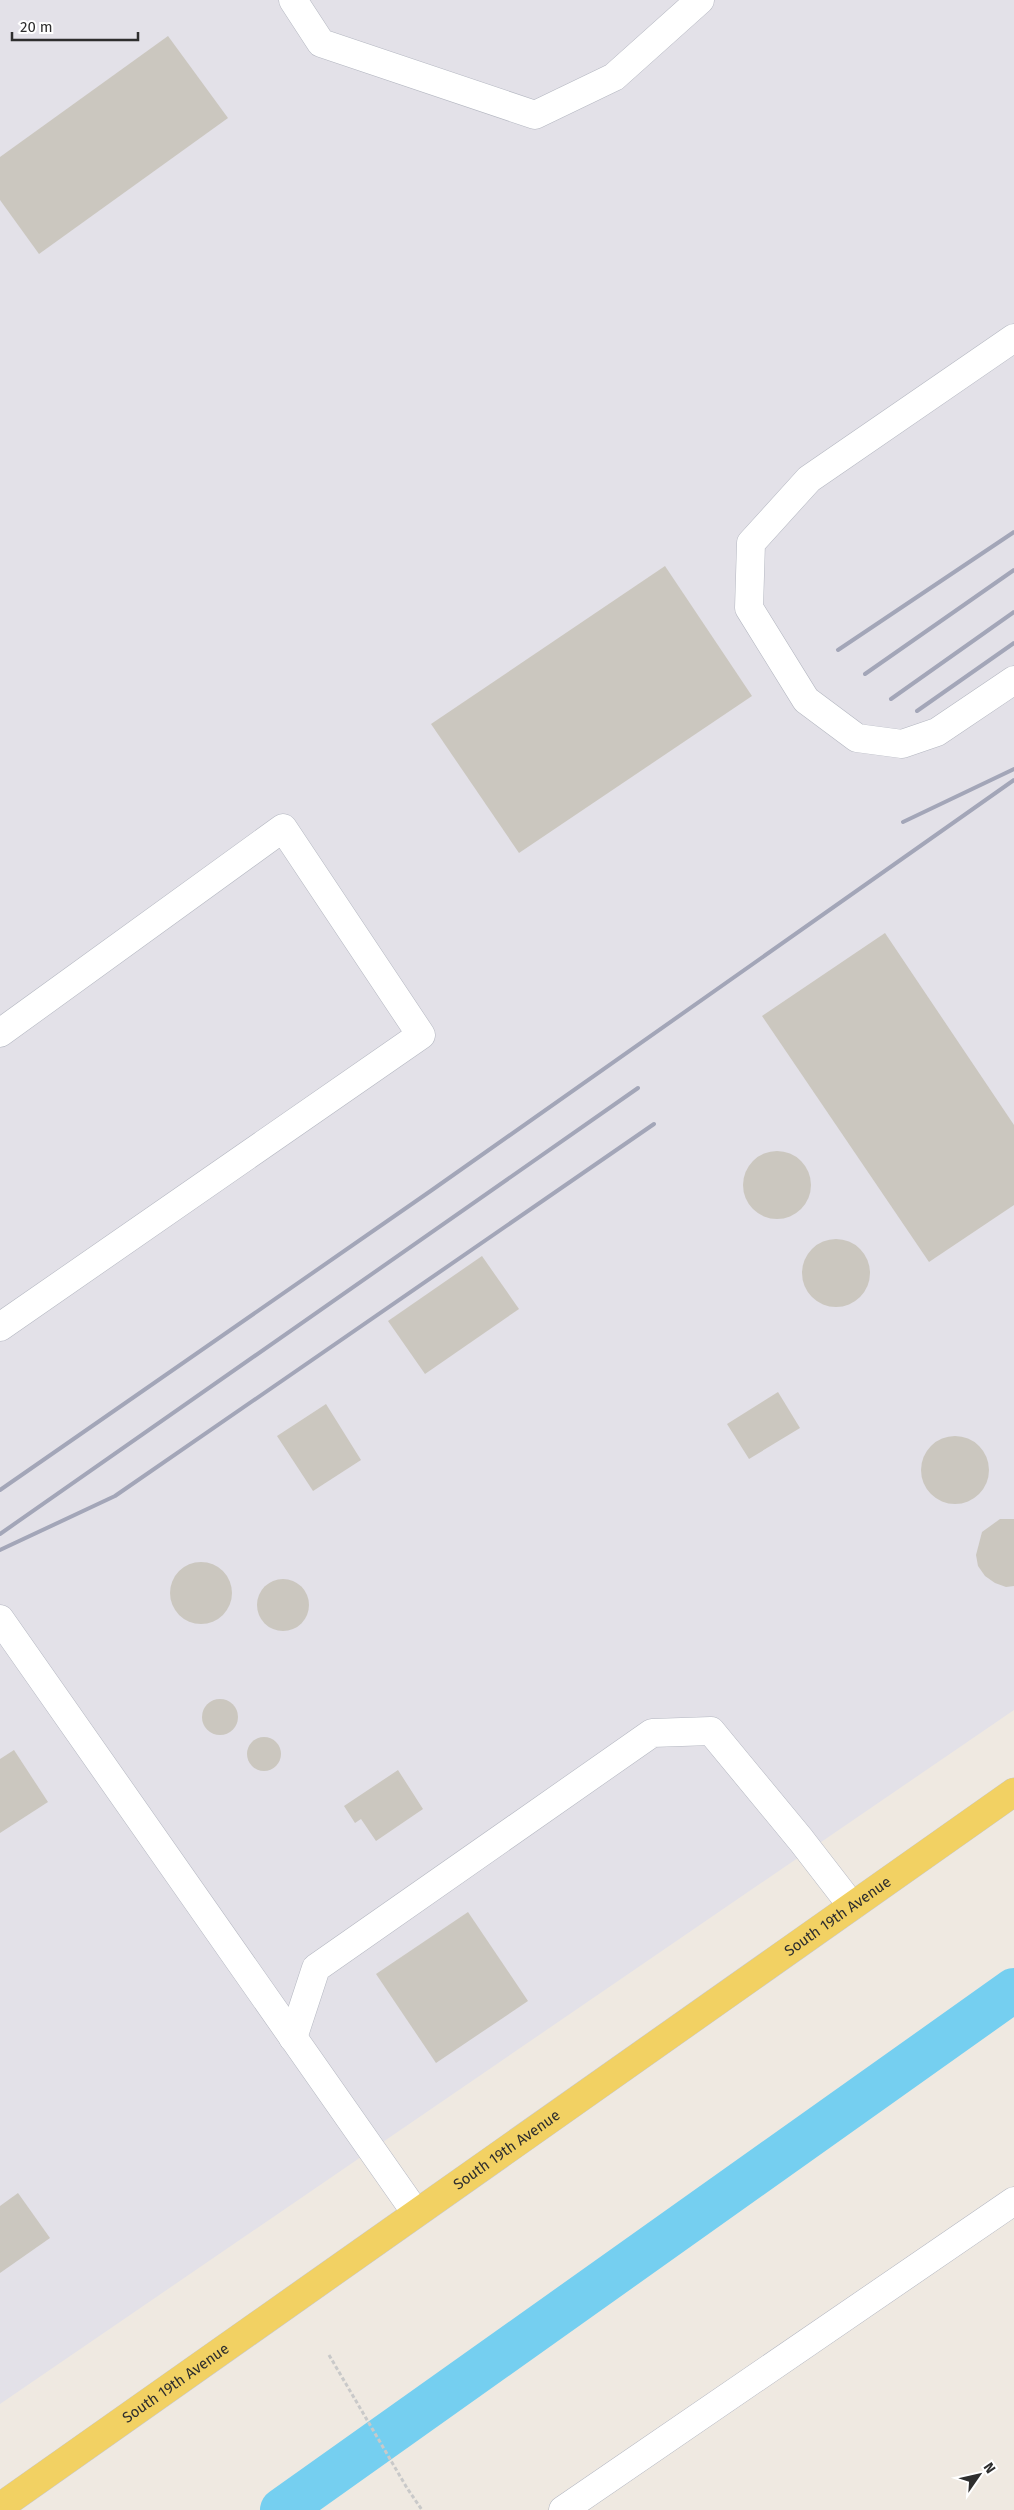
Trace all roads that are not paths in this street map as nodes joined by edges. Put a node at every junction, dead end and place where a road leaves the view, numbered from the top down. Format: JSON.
{"nodes":[{"id":1,"x":293,"y":0,"type":"edge"},
{"id":2,"x":700,"y":0,"type":"edge"},
{"id":3,"x":1014,"y":338,"type":"edge"},
{"id":4,"x":1014,"y":680,"type":"edge"},
{"id":5,"x":0,"y":1033,"type":"edge"},
{"id":6,"x":0,"y":1327,"type":"edge"},
{"id":7,"x":0,"y":1619,"type":"edge"},
{"id":8,"x":1014,"y":1792,"type":"edge"},
{"id":9,"x":852,"y":1906,"type":"junction"},
{"id":10,"x":293,"y":2038,"type":"junction"},
{"id":11,"x":1014,"y":2201,"type":"edge"},
{"id":12,"x":416,"y":2213,"type":"junction"},
{"id":13,"x":0,"y":2507,"type":"edge"},
{"id":14,"x":563,"y":2510,"type":"edge"}],
"edges":[{"from":1,"to":2,"type":"lane"},
{"from":3,"to":4,"type":"lane"},
{"from":5,"to":6,"type":"lane"},
{"from":7,"to":10,"type":"lane"},
{"from":8,"to":9,"type":"main road","name":"South 19th Avenue"},
{"from":9,"to":10,"type":"lane"},
{"from":9,"to":12,"type":"main road","name":"South 19th Avenue"},
{"from":10,"to":12,"type":"lane"},
{"from":11,"to":14,"type":"lane"},
{"from":12,"to":13,"type":"main road","name":"South 19th Avenue"}]}
